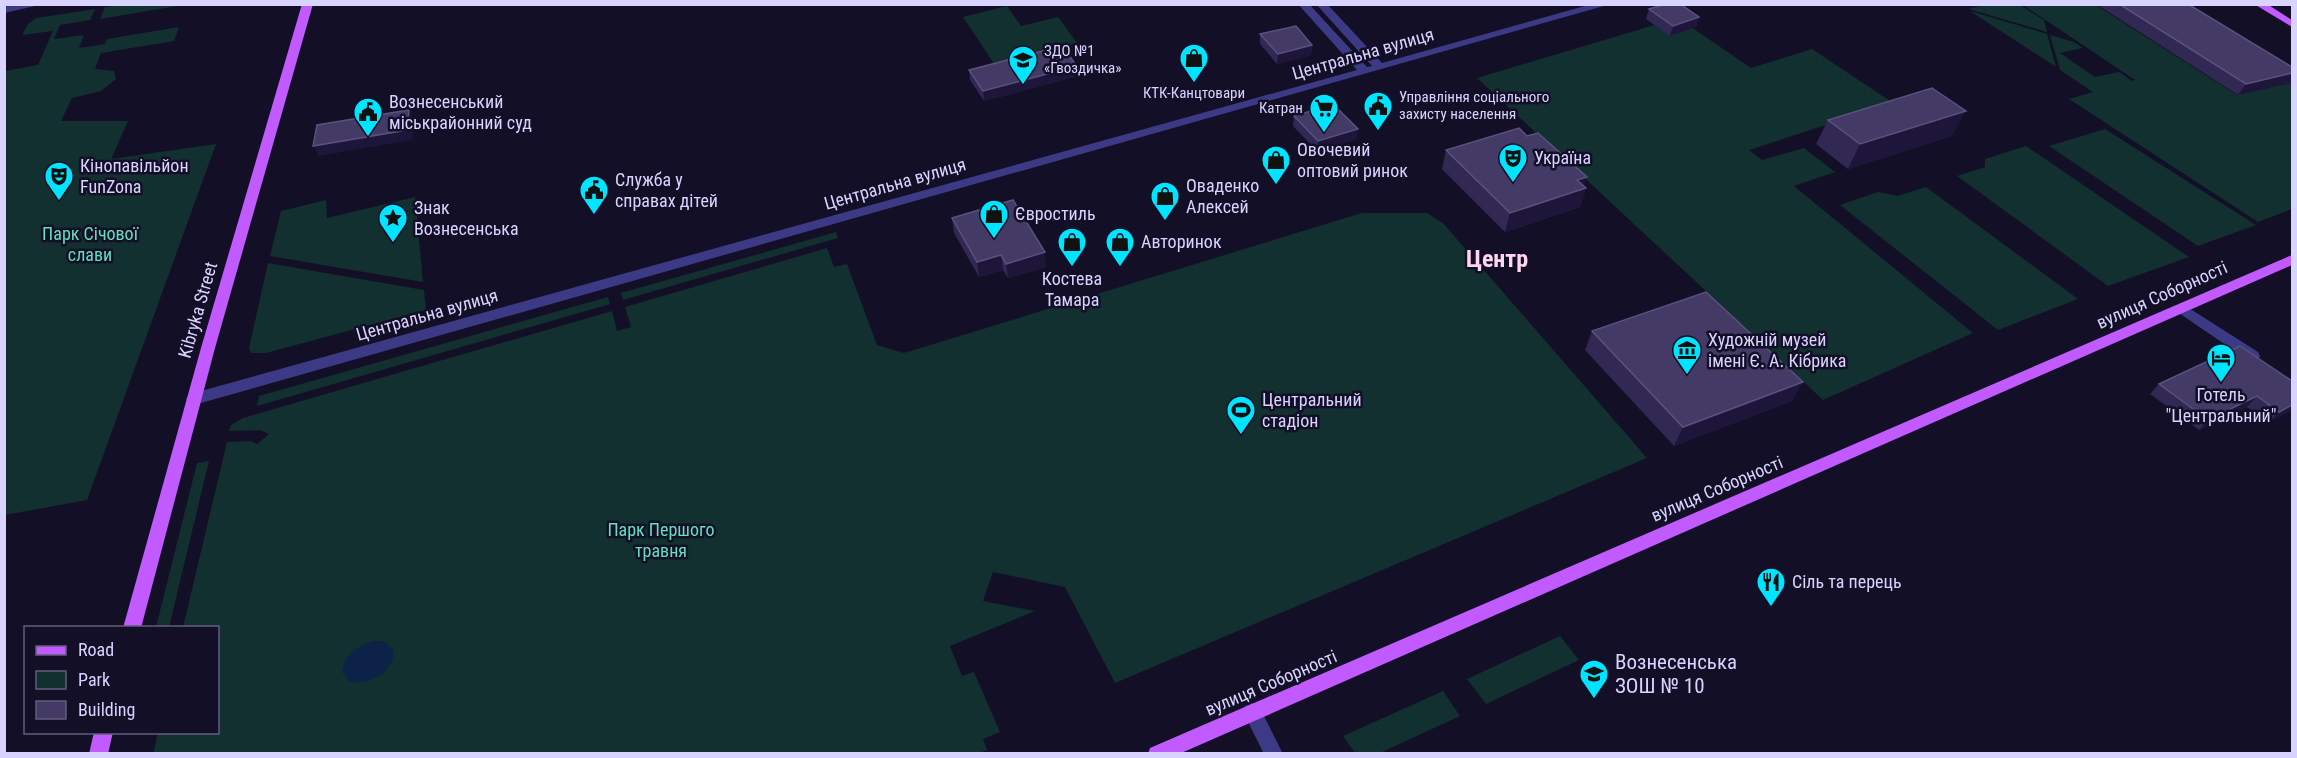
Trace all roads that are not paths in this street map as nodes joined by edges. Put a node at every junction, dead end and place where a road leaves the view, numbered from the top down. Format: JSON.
{"nodes":[{"id":1,"x":39,"y":4,"type":"edge"},
{"id":2,"x":308,"y":4,"type":"edge"},
{"id":3,"x":1303,"y":4,"type":"edge"},
{"id":4,"x":1321,"y":4,"type":"edge"},
{"id":5,"x":1606,"y":4,"type":"edge"},
{"id":6,"x":2259,"y":4,"type":"edge"},
{"id":7,"x":4,"y":10,"type":"edge"},
{"id":8,"x":2292,"y":24,"type":"edge"},
{"id":9,"x":1380,"y":68,"type":"junction"},
{"id":10,"x":1365,"y":72,"type":"junction"},
{"id":11,"x":2292,"y":260,"type":"edge"},
{"id":12,"x":2181,"y":308,"type":"junction"},
{"id":13,"x":2266,"y":365,"type":"edge"},
{"id":14,"x":194,"y":399,"type":"junction"},
{"id":15,"x":132,"y":626,"type":"edge"},
{"id":16,"x":1252,"y":712,"type":"junction"},
{"id":17,"x":103,"y":734,"type":"edge"},
{"id":18,"x":98,"y":753,"type":"edge"},
{"id":19,"x":1157,"y":753,"type":"edge"},
{"id":20,"x":1274,"y":753,"type":"edge"}],
"edges":[{"from":1,"to":7,"type":"street"},
{"from":2,"to":14,"type":"main road","name":"Kibryka Street"},
{"from":3,"to":10,"type":"street"},
{"from":4,"to":9,"type":"street"},
{"from":5,"to":9,"type":"street","name":"Центральна вулиця"},
{"from":6,"to":8,"type":"main road"},
{"from":9,"to":10,"type":"street","name":"Центральна вулиця"},
{"from":10,"to":14,"type":"street","name":"Центральна вулиця"},
{"from":11,"to":12,"type":"main road","name":"вулиця Соборності"},
{"from":12,"to":13,"type":"street"},
{"from":12,"to":16,"type":"main road","name":"вулиця Соборності"},
{"from":14,"to":15,"type":"main road","name":"Kibryka Street"},
{"from":16,"to":19,"type":"main road","name":"вулиця Соборності"},
{"from":16,"to":20,"type":"street"},
{"from":17,"to":18,"type":"main road"}]}
